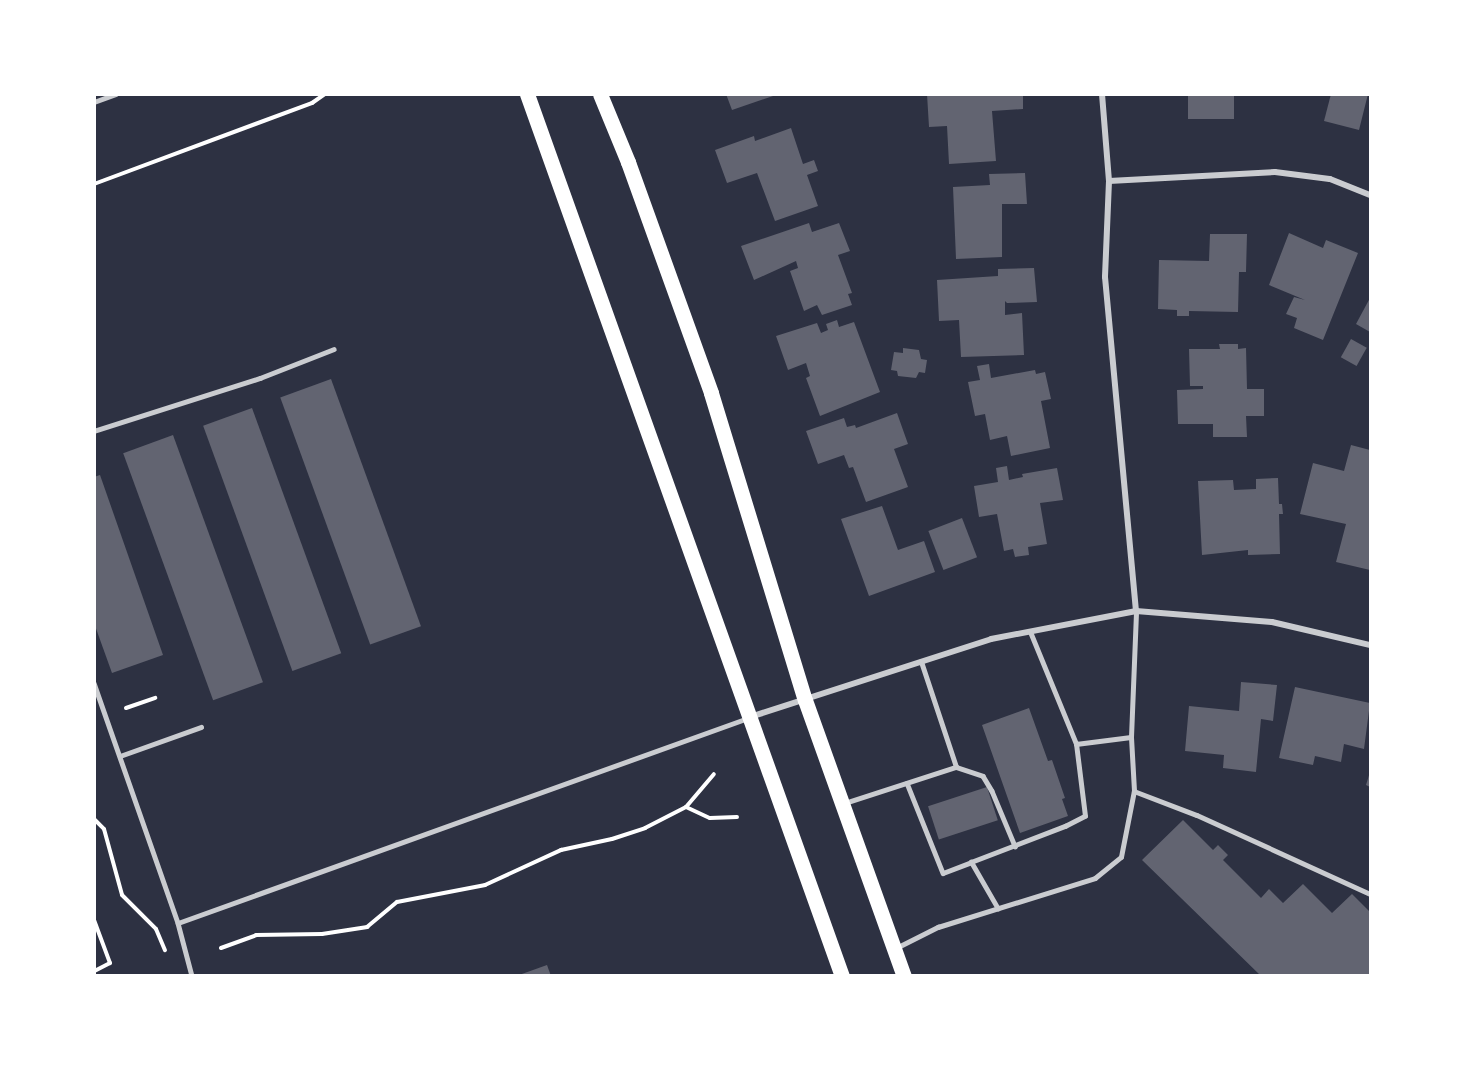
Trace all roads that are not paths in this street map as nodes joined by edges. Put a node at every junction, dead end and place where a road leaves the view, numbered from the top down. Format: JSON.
{"nodes":[{"id":1,"x":116,"y":94,"type":"edge"},
{"id":2,"x":527,"y":94,"type":"edge"},
{"id":3,"x":600,"y":94,"type":"edge"},
{"id":4,"x":1102,"y":94,"type":"edge"},
{"id":5,"x":94,"y":102,"type":"edge"},
{"id":6,"x":1109,"y":181,"type":"junction"},
{"id":7,"x":1371,"y":195,"type":"edge"},
{"id":8,"x":334,"y":349,"type":"dead end"},
{"id":9,"x":94,"y":430,"type":"edge"},
{"id":10,"x":1136,"y":610,"type":"junction"},
{"id":11,"x":1030,"y":632,"type":"junction"},
{"id":12,"x":1371,"y":645,"type":"edge"},
{"id":13,"x":921,"y":662,"type":"junction"},
{"id":14,"x":94,"y":683,"type":"edge"},
{"id":15,"x":94,"y":696,"type":"edge"},
{"id":16,"x":100,"y":700,"type":"junction"},
{"id":17,"x":805,"y":700,"type":"junction"},
{"id":18,"x":748,"y":718,"type":"junction"},
{"id":19,"x":201,"y":727,"type":"dead end"},
{"id":20,"x":1131,"y":737,"type":"junction"},
{"id":21,"x":1076,"y":744,"type":"junction"},
{"id":22,"x":120,"y":756,"type":"junction"},
{"id":23,"x":956,"y":767,"type":"junction"},
{"id":24,"x":907,"y":783,"type":"junction"},
{"id":25,"x":1134,"y":791,"type":"junction"},
{"id":26,"x":843,"y":803,"type":"junction"},
{"id":27,"x":1015,"y":846,"type":"junction"},
{"id":28,"x":970,"y":862,"type":"junction"},
{"id":29,"x":1371,"y":894,"type":"edge"},
{"id":30,"x":998,"y":909,"type":"junction"},
{"id":31,"x":178,"y":923,"type":"junction"},
{"id":32,"x":895,"y":948,"type":"junction"},
{"id":33,"x":192,"y":975,"type":"edge"},
{"id":34,"x":842,"y":975,"type":"edge"},
{"id":35,"x":904,"y":975,"type":"edge"}],
"edges":[{"from":1,"to":5,"type":"lane"},
{"from":2,"to":18,"type":"main road"},
{"from":3,"to":17,"type":"main road"},
{"from":4,"to":6,"type":"street"},
{"from":6,"to":7,"type":"street"},
{"from":6,"to":10,"type":"street"},
{"from":8,"to":9,"type":"lane"},
{"from":10,"to":11,"type":"street"},
{"from":10,"to":12,"type":"street"},
{"from":10,"to":20,"type":"lane"},
{"from":11,"to":13,"type":"street"},
{"from":11,"to":21,"type":"lane"},
{"from":13,"to":17,"type":"street"},
{"from":13,"to":23,"type":"lane"},
{"from":14,"to":16,"type":"lane"},
{"from":15,"to":16,"type":"lane"},
{"from":16,"to":22,"type":"lane"},
{"from":17,"to":18,"type":"street"},
{"from":17,"to":26,"type":"main road"},
{"from":18,"to":31,"type":"lane"},
{"from":18,"to":34,"type":"main road"},
{"from":19,"to":22,"type":"lane"},
{"from":20,"to":21,"type":"lane"},
{"from":20,"to":25,"type":"lane"},
{"from":21,"to":27,"type":"lane"},
{"from":22,"to":31,"type":"lane"},
{"from":23,"to":24,"type":"lane"},
{"from":23,"to":27,"type":"lane"},
{"from":24,"to":26,"type":"lane"},
{"from":24,"to":28,"type":"lane"},
{"from":25,"to":29,"type":"lane"},
{"from":25,"to":30,"type":"lane"},
{"from":26,"to":32,"type":"main road"},
{"from":27,"to":28,"type":"lane"},
{"from":28,"to":30,"type":"lane"},
{"from":30,"to":32,"type":"lane"},
{"from":31,"to":33,"type":"lane"},
{"from":32,"to":35,"type":"main road"}]}
